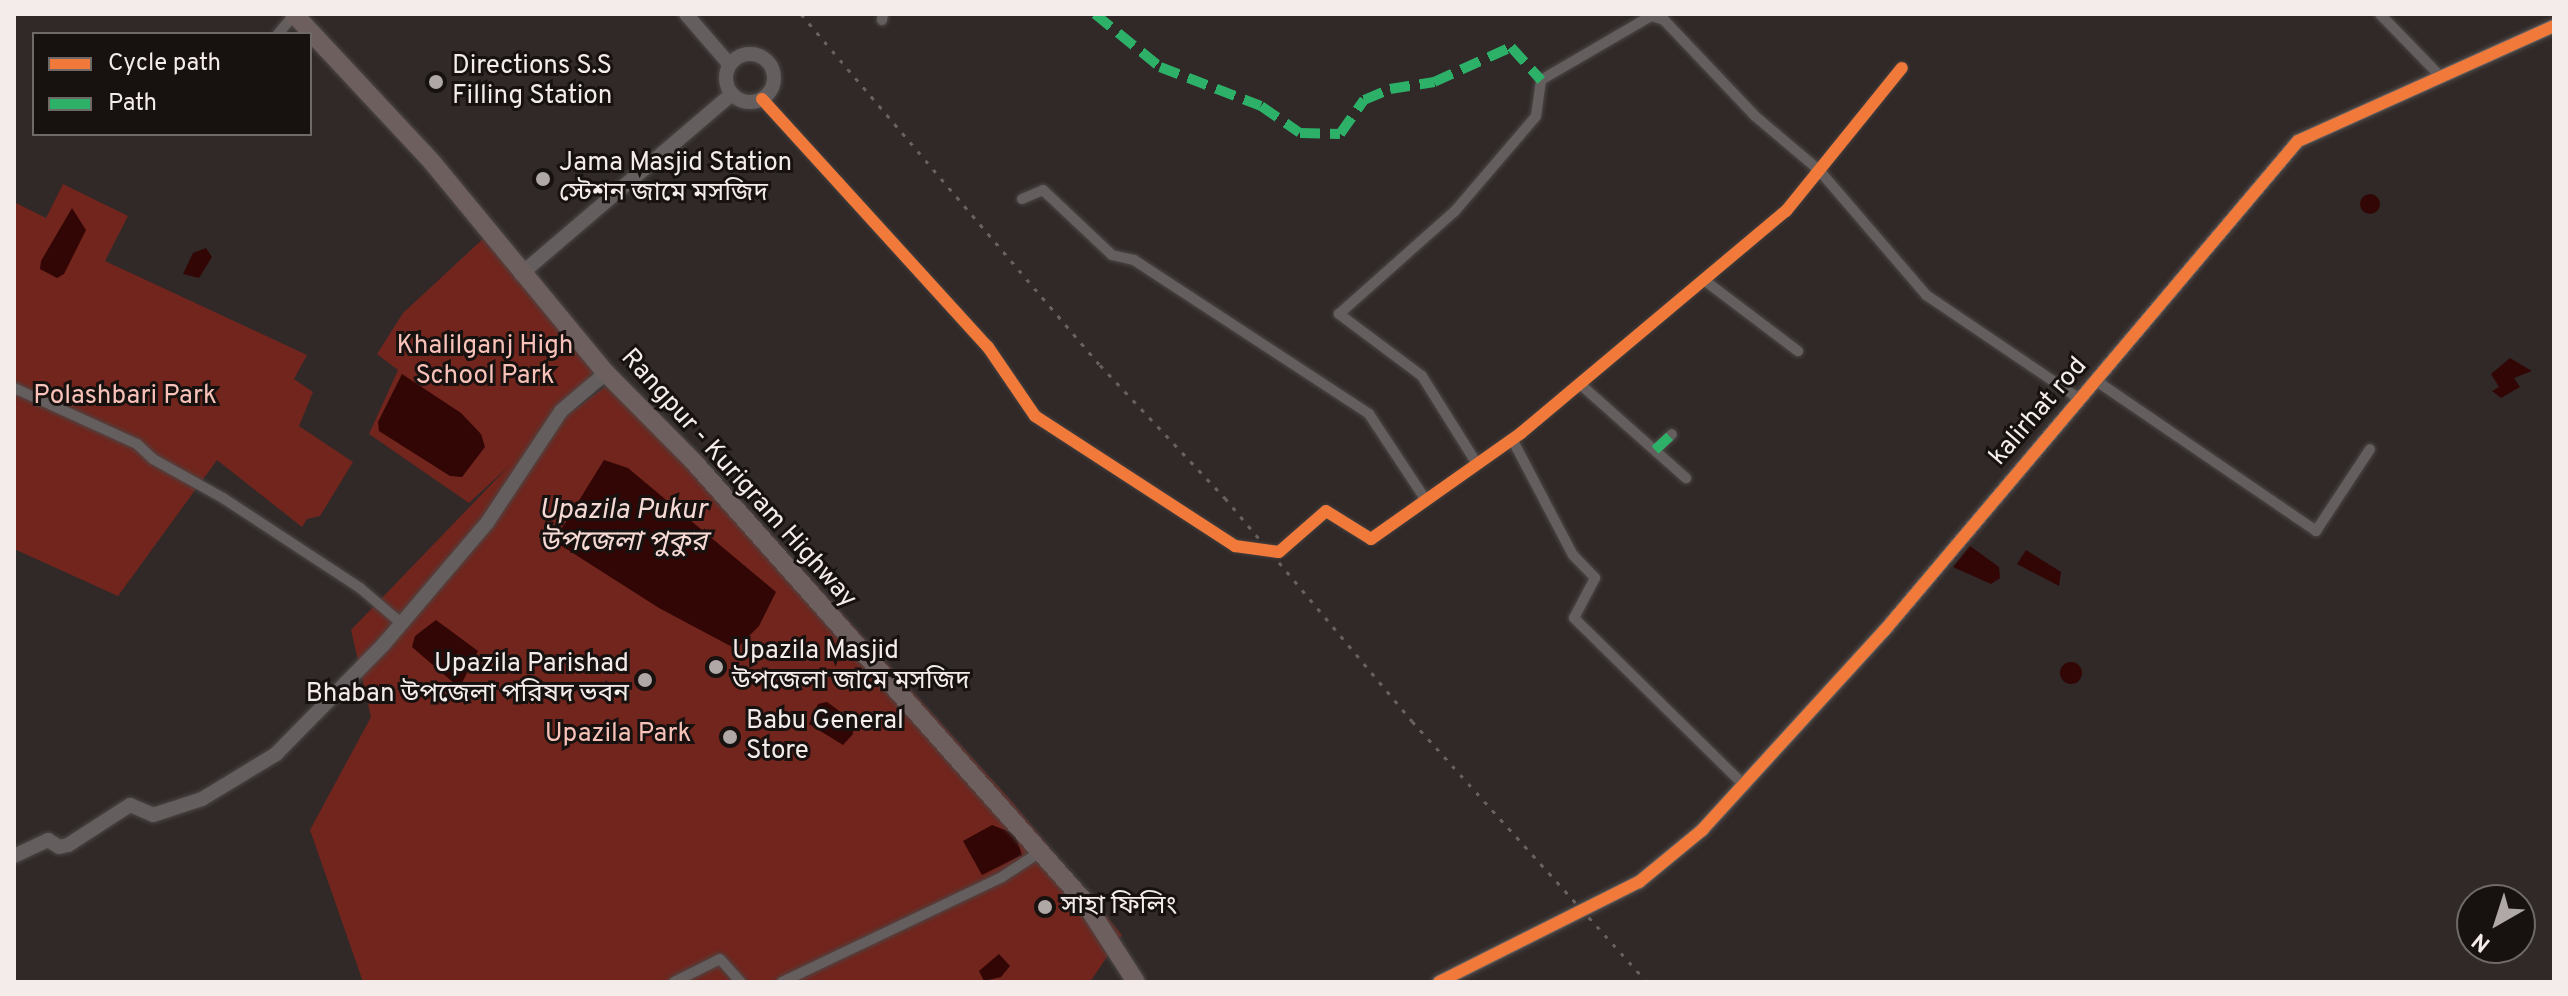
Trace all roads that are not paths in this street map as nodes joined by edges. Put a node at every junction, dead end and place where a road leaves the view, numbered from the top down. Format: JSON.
{"nodes":[{"id":1,"x":295,"y":14,"type":"edge"},
{"id":2,"x":686,"y":14,"type":"edge"},
{"id":3,"x":2380,"y":14,"type":"edge"},
{"id":4,"x":1662,"y":17,"type":"edge"},
{"id":5,"x":2554,"y":26,"type":"edge"},
{"id":6,"x":280,"y":32,"type":"edge"},
{"id":7,"x":312,"y":32,"type":"edge"},
{"id":8,"x":312,"y":32,"type":"edge"},
{"id":9,"x":730,"y":65,"type":"junction"},
{"id":10,"x":1902,"y":68,"type":"dead end"},
{"id":11,"x":2441,"y":77,"type":"junction"},
{"id":12,"x":732,"y":94,"type":"junction"},
{"id":13,"x":762,"y":99,"type":"junction"},
{"id":14,"x":1819,"y":170,"type":"junction"},
{"id":15,"x":1022,"y":199,"type":"dead end"},
{"id":16,"x":521,"y":274,"type":"junction"},
{"id":17,"x":1704,"y":280,"type":"junction"},
{"id":18,"x":1798,"y":351,"type":"dead end"},
{"id":19,"x":606,"y":373,"type":"junction"},
{"id":20,"x":2095,"y":380,"type":"junction"},
{"id":21,"x":1580,"y":384,"type":"junction"},
{"id":22,"x":14,"y":388,"type":"edge"},
{"id":23,"x":2078,"y":398,"type":"junction"},
{"id":24,"x":1672,"y":434,"type":"dead end"},
{"id":25,"x":1512,"y":439,"type":"junction"},
{"id":26,"x":2370,"y":449,"type":"dead end"},
{"id":27,"x":1655,"y":450,"type":"junction"},
{"id":28,"x":1477,"y":464,"type":"junction"},
{"id":29,"x":1686,"y":478,"type":"dead end"},
{"id":30,"x":1426,"y":500,"type":"junction"},
{"id":31,"x":400,"y":622,"type":"junction"},
{"id":32,"x":1745,"y":786,"type":"junction"},
{"id":33,"x":1040,"y":852,"type":"junction"},
{"id":34,"x":14,"y":856,"type":"edge"},
{"id":35,"x":674,"y":982,"type":"edge"},
{"id":36,"x":741,"y":982,"type":"edge"},
{"id":37,"x":782,"y":982,"type":"edge"},
{"id":38,"x":1136,"y":982,"type":"edge"},
{"id":39,"x":1439,"y":982,"type":"edge"}],
"edges":[{"from":1,"to":6,"type":"street"},
{"from":1,"to":8,"type":"highway","name":"Rangpur - Kurigram Highway"},
{"from":2,"to":9,"type":"street"},
{"from":3,"to":11,"type":"street"},
{"from":4,"to":14,"type":"street"},
{"from":4,"to":28,"type":"street"},
{"from":5,"to":11,"type":"street","name":"kalirhat rod"},
{"from":7,"to":16,"type":"highway","name":"Rangpur - Kurigram Highway"},
{"from":9,"to":12,"type":"street"},
{"from":9,"to":13,"type":"street"},
{"from":10,"to":14,"type":"street"},
{"from":11,"to":20,"type":"street","name":"kalirhat rod"},
{"from":12,"to":13,"type":"street"},
{"from":12,"to":16,"type":"street"},
{"from":13,"to":30,"type":"street"},
{"from":14,"to":17,"type":"street"},
{"from":14,"to":23,"type":"street"},
{"from":15,"to":30,"type":"street"},
{"from":16,"to":19,"type":"highway","name":"Rangpur - Kurigram Highway"},
{"from":17,"to":18,"type":"street"},
{"from":17,"to":21,"type":"street"},
{"from":19,"to":31,"type":"street"},
{"from":19,"to":33,"type":"highway","name":"Rangpur - Kurigram Highway"},
{"from":20,"to":23,"type":"street","name":"kalirhat rod"},
{"from":20,"to":26,"type":"street"},
{"from":21,"to":25,"type":"street"},
{"from":21,"to":27,"type":"street"},
{"from":22,"to":31,"type":"street"},
{"from":23,"to":32,"type":"street","name":"kalirhat rod"},
{"from":24,"to":27,"type":"street"},
{"from":25,"to":28,"type":"street"},
{"from":25,"to":32,"type":"street"},
{"from":27,"to":29,"type":"street"},
{"from":28,"to":30,"type":"street"},
{"from":31,"to":34,"type":"street"},
{"from":32,"to":39,"type":"street","name":"kalirhat rod"},
{"from":33,"to":37,"type":"street"},
{"from":33,"to":38,"type":"highway","name":"Rangpur - Kurigram Highway"},
{"from":35,"to":36,"type":"street"}]}
